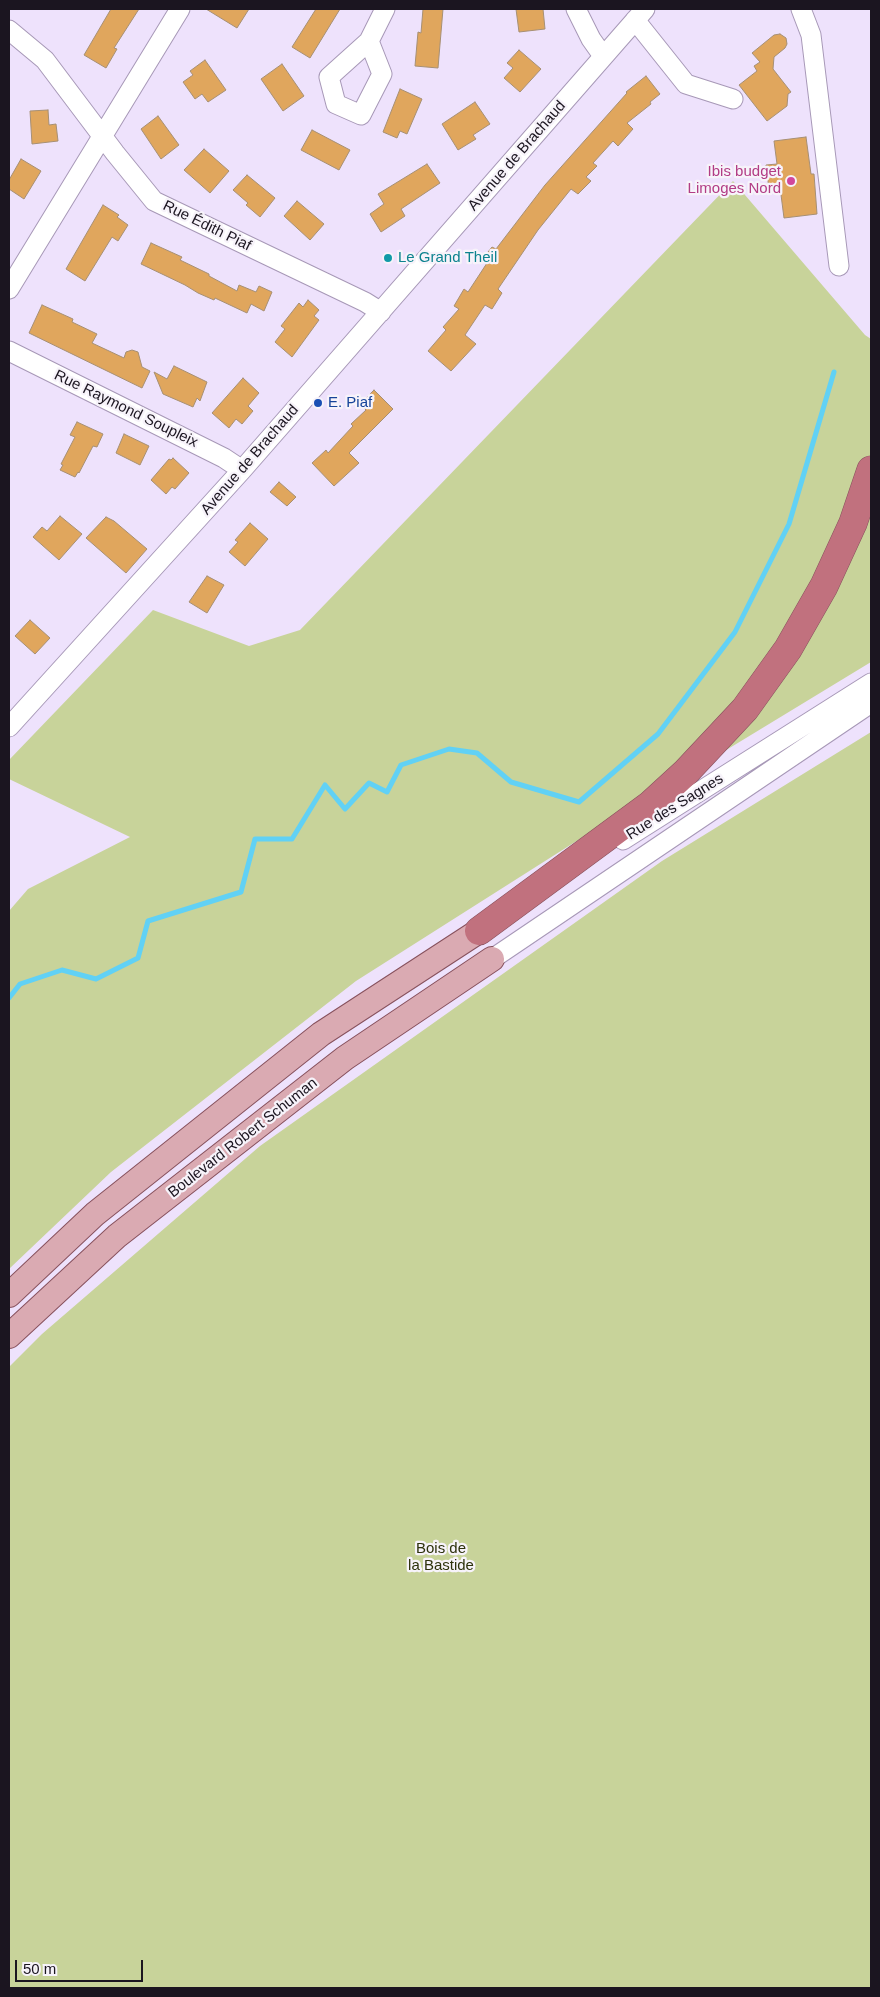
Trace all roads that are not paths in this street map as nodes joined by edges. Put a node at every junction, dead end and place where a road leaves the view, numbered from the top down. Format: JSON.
{"nodes":[{"id":1,"x":180,"y":9,"type":"edge"},
{"id":2,"x":385,"y":9,"type":"edge"},
{"id":3,"x":576,"y":9,"type":"edge"},
{"id":4,"x":801,"y":9,"type":"edge"},
{"id":5,"x":640,"y":14,"type":"edge"},
{"id":6,"x":9,"y":30,"type":"edge"},
{"id":7,"x":370,"y":42,"type":"dead end"},
{"id":8,"x":603,"y":56,"type":"junction"},
{"id":9,"x":733,"y":99,"type":"dead end"},
{"id":10,"x":102,"y":135,"type":"junction"},
{"id":11,"x":839,"y":266,"type":"dead end"},
{"id":12,"x":9,"y":289,"type":"edge"},
{"id":13,"x":381,"y":312,"type":"junction"},
{"id":14,"x":9,"y":351,"type":"edge"},
{"id":15,"x":242,"y":470,"type":"junction"},
{"id":16,"x":871,"y":470,"type":"edge"},
{"id":17,"x":871,"y":683,"type":"edge"},
{"id":18,"x":871,"y":703,"type":"edge"},
{"id":19,"x":9,"y":727,"type":"edge"},
{"id":20,"x":479,"y":931,"type":"junction"},
{"id":21,"x":492,"y":959,"type":"joint"},
{"id":22,"x":9,"y":1294,"type":"edge"},
{"id":23,"x":9,"y":1336,"type":"edge"}],
"edges":[{"from":1,"to":10,"type":"street"},
{"from":2,"to":7,"type":"street"},
{"from":3,"to":8,"type":"street"},
{"from":4,"to":11,"type":"street"},
{"from":5,"to":8,"type":"street","name":"Avenue de Brachaud"},
{"from":5,"to":9,"type":"street"},
{"from":6,"to":10,"type":"street","name":"Rue Édith Piaf"},
{"from":8,"to":13,"type":"street","name":"Avenue de Brachaud"},
{"from":10,"to":12,"type":"street"},
{"from":10,"to":13,"type":"street","name":"Rue Édith Piaf"},
{"from":13,"to":15,"type":"street","name":"Avenue de Brachaud"},
{"from":14,"to":15,"type":"street","name":"Rue Raymond Soupleix"},
{"from":15,"to":19,"type":"street","name":"Avenue de Brachaud"},
{"from":16,"to":20,"type":"highway"},
{"from":17,"to":20,"type":"street","name":"Rue des Sagnes"},
{"from":18,"to":21,"type":"street","name":"Rue des Sagnes"},
{"from":20,"to":22,"type":"main road"},
{"from":21,"to":23,"type":"main road","name":"Boulevard Robert Schuman"}]}
